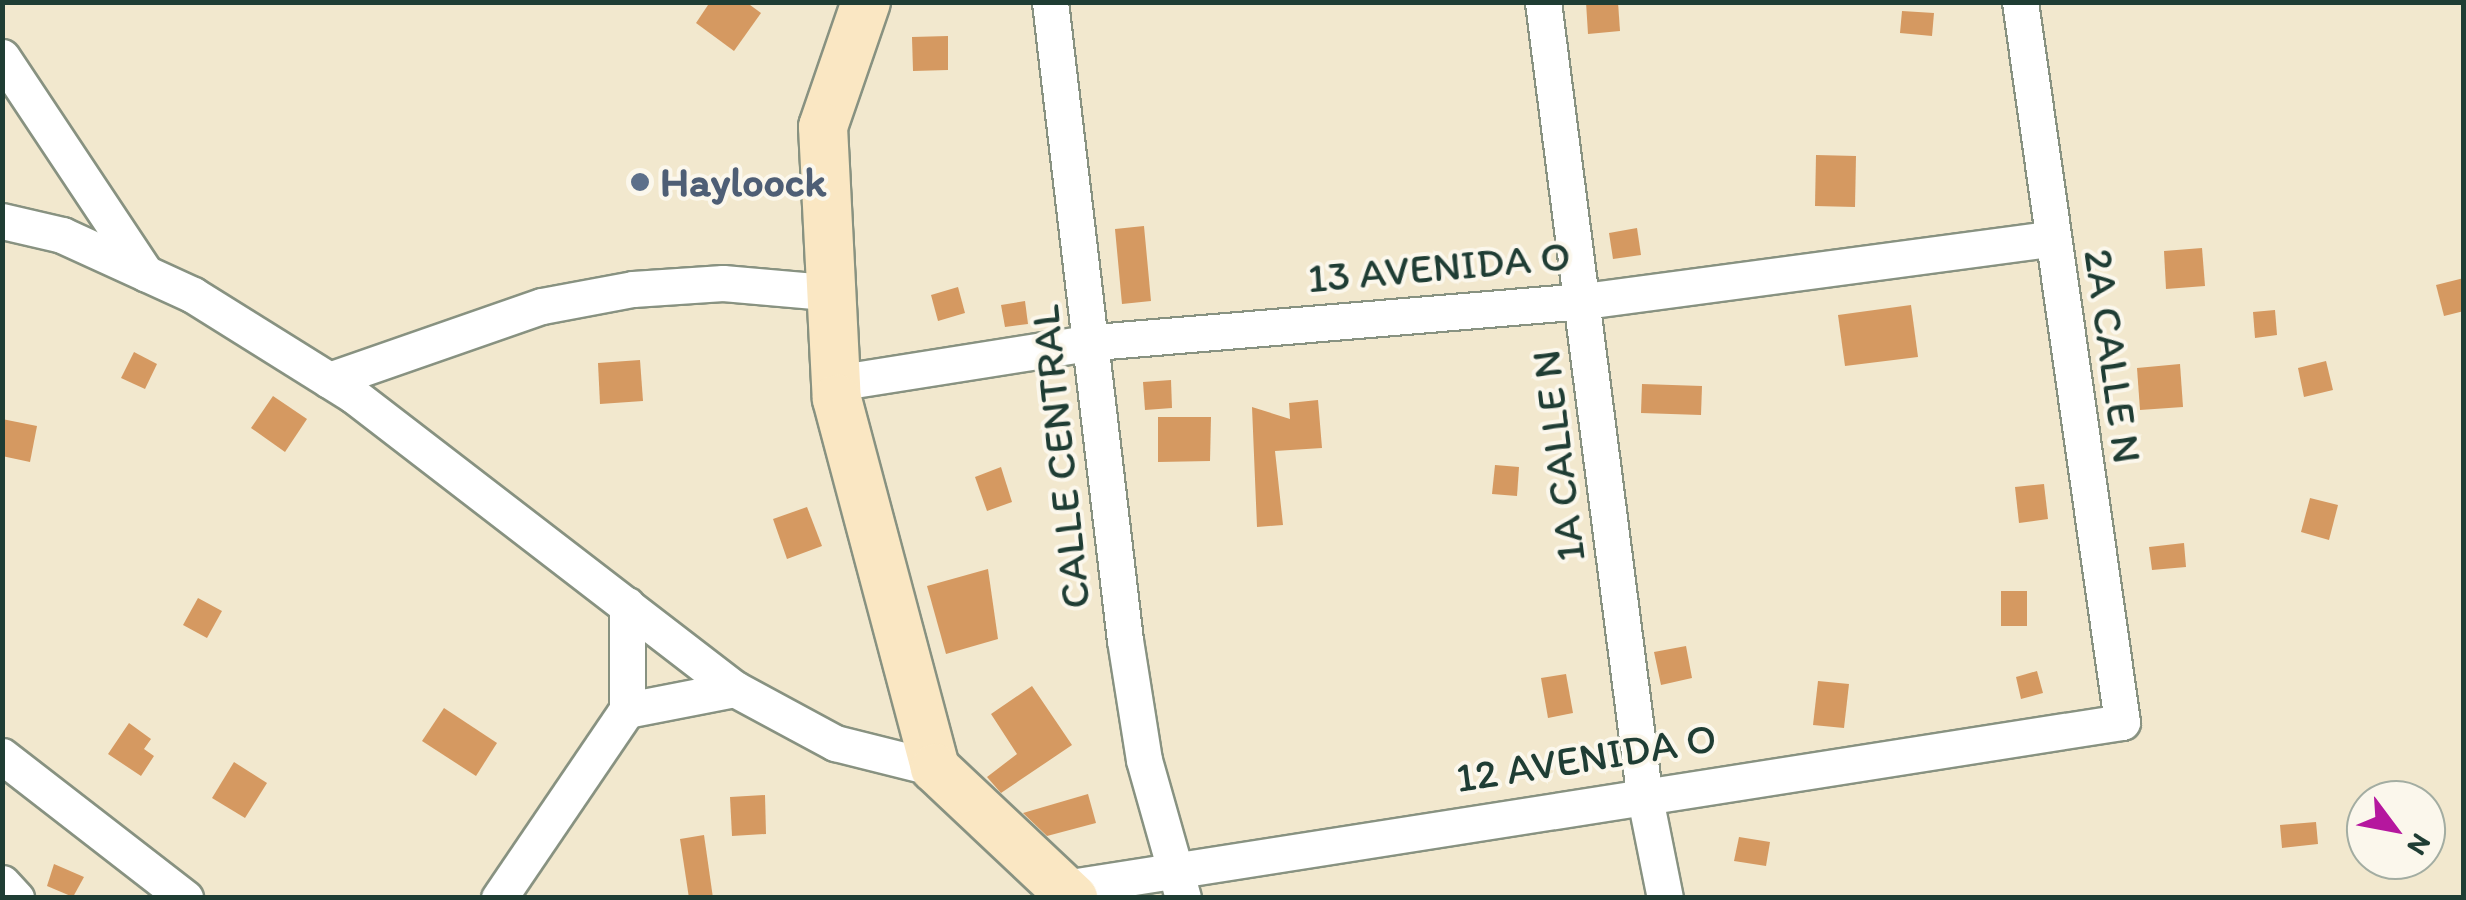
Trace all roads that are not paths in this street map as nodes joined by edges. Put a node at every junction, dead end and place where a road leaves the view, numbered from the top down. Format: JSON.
{"nodes":[{"id":1,"x":866,"y":2,"type":"edge"},
{"id":2,"x":1050,"y":2,"type":"edge"},
{"id":3,"x":1543,"y":2,"type":"edge"},
{"id":4,"x":2020,"y":2,"type":"edge"},
{"id":5,"x":2,"y":57,"type":"edge"},
{"id":6,"x":2,"y":220,"type":"edge"},
{"id":7,"x":2051,"y":240,"type":"junction"},
{"id":8,"x":146,"y":275,"type":"junction"},
{"id":9,"x":826,"y":292,"type":"junction"},
{"id":10,"x":1584,"y":300,"type":"junction"},
{"id":11,"x":1095,"y":342,"type":"junction"},
{"id":12,"x":328,"y":380,"type":"junction"},
{"id":13,"x":835,"y":382,"type":"junction"},
{"id":14,"x":626,"y":605,"type":"junction"},
{"id":15,"x":735,"y":690,"type":"junction"},
{"id":16,"x":628,"y":710,"type":"junction"},
{"id":17,"x":2122,"y":722,"type":"joint"},
{"id":18,"x":2,"y":756,"type":"edge"},
{"id":19,"x":935,"y":768,"type":"junction"},
{"id":20,"x":1644,"y":793,"type":"junction"},
{"id":21,"x":2,"y":883,"type":"edge"},
{"id":22,"x":1181,"y":884,"type":"edge"},
{"id":23,"x":1069,"y":893,"type":"edge"},
{"id":24,"x":16,"y":898,"type":"edge"},
{"id":25,"x":185,"y":898,"type":"edge"},
{"id":26,"x":498,"y":898,"type":"edge"},
{"id":27,"x":1665,"y":898,"type":"edge"}],
"edges":[{"from":1,"to":9,"type":"street"},
{"from":2,"to":11,"type":"street","name":"CALLE CENTRAL"},
{"from":3,"to":10,"type":"street","name":"1A CALLE N"},
{"from":4,"to":7,"type":"street","name":"2A CALLE N"},
{"from":5,"to":8,"type":"street"},
{"from":6,"to":8,"type":"street"},
{"from":7,"to":10,"type":"street","name":"13 AVENIDA O"},
{"from":7,"to":17,"type":"street","name":"2A CALLE N"},
{"from":8,"to":12,"type":"street"},
{"from":9,"to":12,"type":"street"},
{"from":9,"to":13,"type":"street"},
{"from":10,"to":11,"type":"street","name":"13 AVENIDA O"},
{"from":10,"to":20,"type":"street","name":"1A CALLE N"},
{"from":11,"to":13,"type":"street","name":"13 AVENIDA O"},
{"from":11,"to":22,"type":"street","name":"CALLE CENTRAL"},
{"from":12,"to":14,"type":"street"},
{"from":13,"to":19,"type":"street"},
{"from":14,"to":15,"type":"street"},
{"from":14,"to":16,"type":"street"},
{"from":15,"to":16,"type":"street"},
{"from":15,"to":19,"type":"street"},
{"from":16,"to":26,"type":"street"},
{"from":17,"to":20,"type":"street","name":"12 AVENIDA O"},
{"from":18,"to":25,"type":"street"},
{"from":19,"to":23,"type":"street"},
{"from":20,"to":22,"type":"street","name":"12 AVENIDA O"},
{"from":20,"to":27,"type":"street","name":"1A CALLE N"},
{"from":21,"to":24,"type":"street"},
{"from":22,"to":23,"type":"street","name":"12 AVENIDA O"}]}
